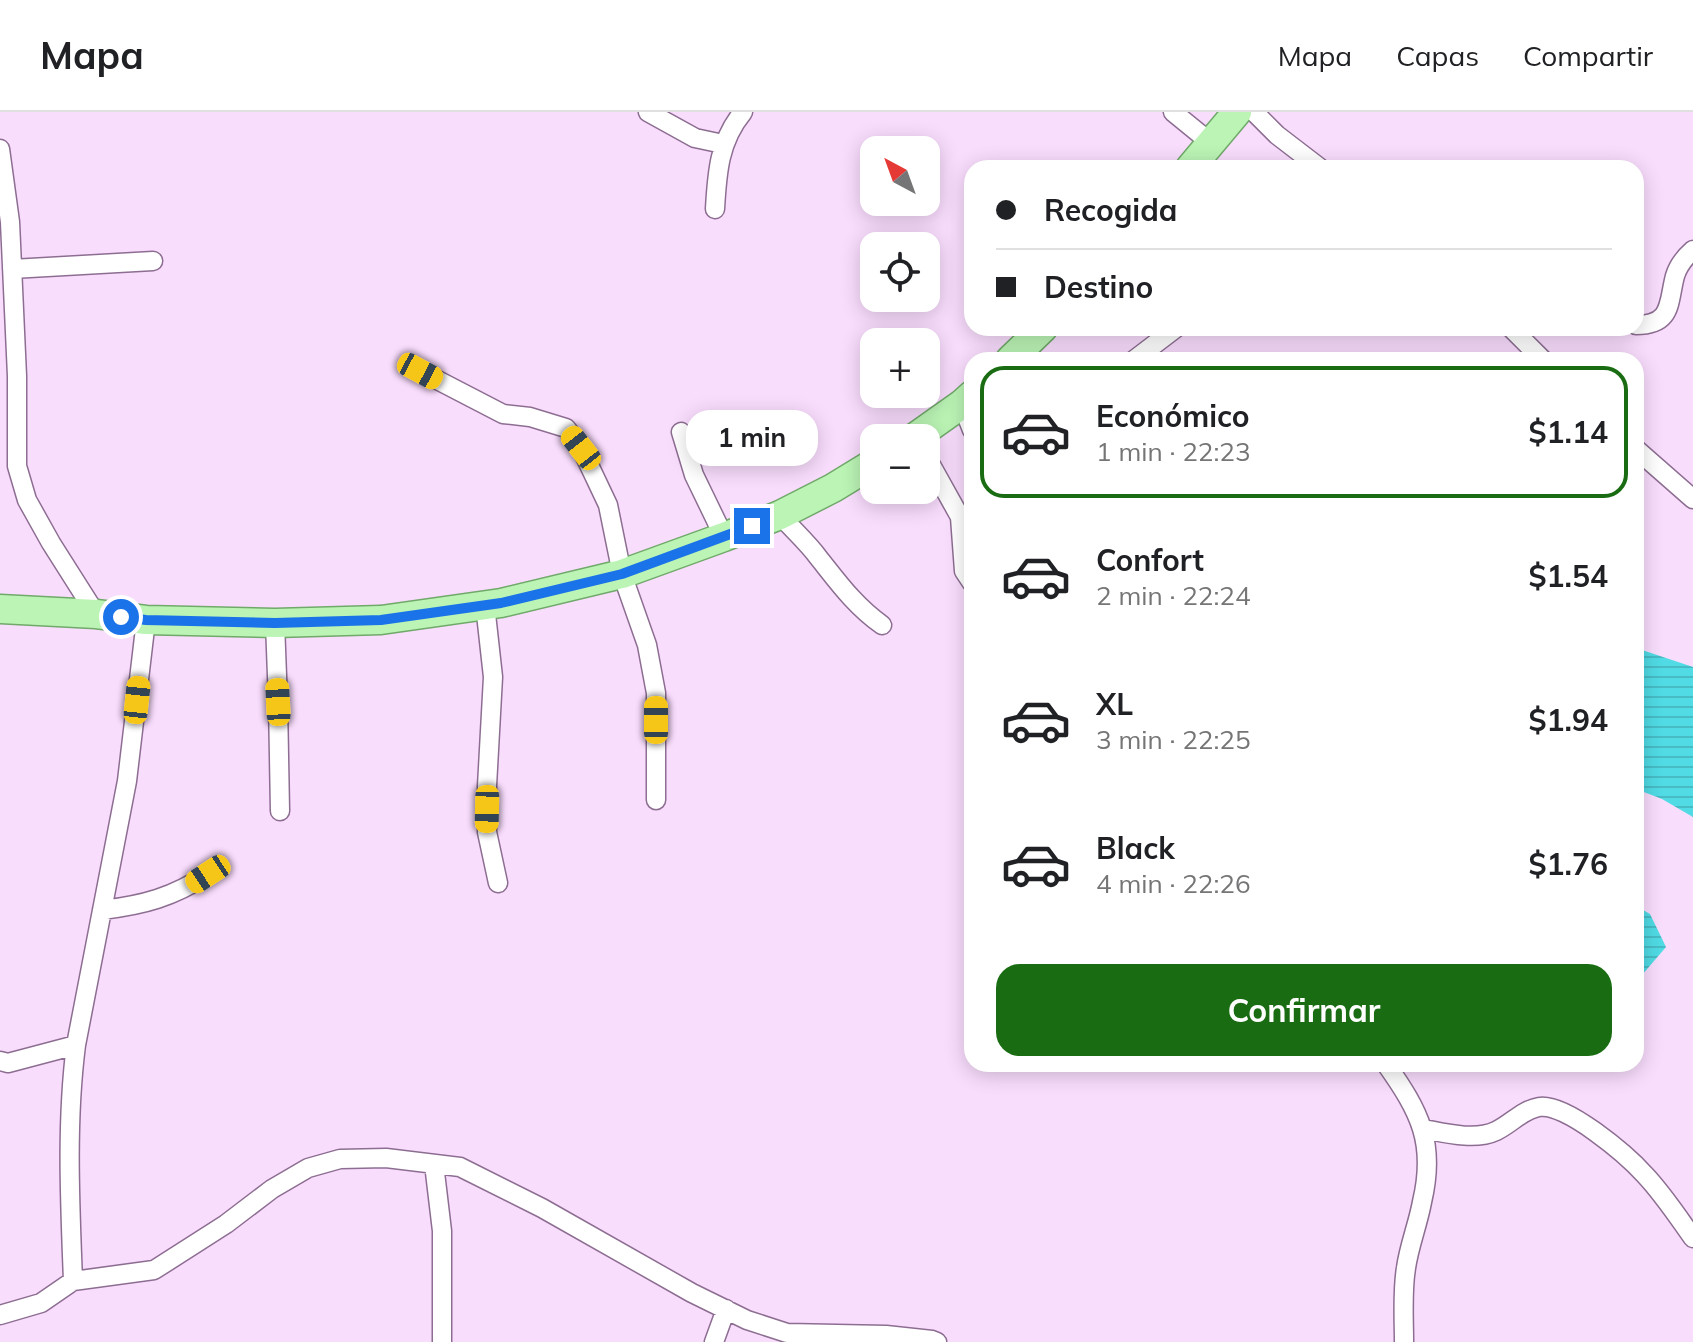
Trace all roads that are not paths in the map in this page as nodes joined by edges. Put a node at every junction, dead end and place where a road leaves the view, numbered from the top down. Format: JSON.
{"nodes":[{"id":1,"x":648,"y":112,"type":"edge"},
{"id":2,"x":743,"y":112,"type":"edge"},
{"id":3,"x":1173,"y":112,"type":"edge"},
{"id":4,"x":1237,"y":112,"type":"edge"},
{"id":5,"x":1254,"y":112,"type":"edge"},
{"id":6,"x":723,"y":144,"type":"junction"},
{"id":7,"x":0,"y":149,"type":"edge"},
{"id":8,"x":1197,"y":160,"type":"edge"},
{"id":9,"x":1199,"y":160,"type":"edge"},
{"id":10,"x":1310,"y":160,"type":"edge"},
{"id":11,"x":715,"y":209,"type":"dead end"},
{"id":12,"x":1693,"y":250,"type":"edge"},
{"id":13,"x":153,"y":261,"type":"dead end"},
{"id":14,"x":12,"y":269,"type":"junction"},
{"id":15,"x":1644,"y":325,"type":"edge"},
{"id":16,"x":1035,"y":336,"type":"edge"},
{"id":17,"x":1166,"y":336,"type":"edge"},
{"id":18,"x":1519,"y":336,"type":"edge"},
{"id":19,"x":1018,"y":352,"type":"edge"},
{"id":20,"x":1144,"y":352,"type":"edge"},
{"id":21,"x":1535,"y":352,"type":"edge"},
{"id":22,"x":420,"y":371,"type":"dead end"},
{"id":23,"x":964,"y":413,"type":"edge"},
{"id":24,"x":940,"y":425,"type":"edge"},
{"id":25,"x":681,"y":432,"type":"dead end"},
{"id":26,"x":1644,"y":456,"type":"edge"},
{"id":27,"x":860,"y":472,"type":"edge"},
{"id":28,"x":940,"y":481,"type":"edge"},
{"id":29,"x":1693,"y":499,"type":"edge"},
{"id":30,"x":780,"y":515,"type":"junction"},
{"id":31,"x":724,"y":537,"type":"junction"},
{"id":32,"x":964,"y":571,"type":"edge"},
{"id":33,"x":622,"y":574,"type":"junction"},
{"id":34,"x":485,"y":605,"type":"junction"},
{"id":35,"x":0,"y":609,"type":"edge"},
{"id":36,"x":96,"y":614,"type":"junction"},
{"id":37,"x":146,"y":620,"type":"junction"},
{"id":38,"x":275,"y":623,"type":"junction"},
{"id":39,"x":882,"y":625,"type":"dead end"},
{"id":40,"x":656,"y":800,"type":"dead end"},
{"id":41,"x":280,"y":811,"type":"dead end"},
{"id":42,"x":208,"y":874,"type":"dead end"},
{"id":43,"x":498,"y":883,"type":"dead end"},
{"id":44,"x":102,"y":910,"type":"junction"},
{"id":45,"x":76,"y":1045,"type":"junction"},
{"id":46,"x":0,"y":1061,"type":"edge"},
{"id":47,"x":1392,"y":1072,"type":"edge"},
{"id":48,"x":1424,"y":1129,"type":"junction"},
{"id":49,"x":434,"y":1164,"type":"junction"},
{"id":50,"x":1693,"y":1238,"type":"edge"},
{"id":51,"x":73,"y":1281,"type":"junction"},
{"id":52,"x":726,"y":1309,"type":"junction"},
{"id":53,"x":0,"y":1315,"type":"edge"},
{"id":54,"x":442,"y":1342,"type":"edge"},
{"id":55,"x":714,"y":1342,"type":"edge"},
{"id":56,"x":937,"y":1342,"type":"edge"},
{"id":57,"x":1404,"y":1342,"type":"edge"}],
"edges":[{"from":1,"to":6,"type":"street"},
{"from":2,"to":6,"type":"street"},
{"from":3,"to":8,"type":"street"},
{"from":4,"to":9,"type":"main road"},
{"from":5,"to":10,"type":"street"},
{"from":6,"to":11,"type":"street"},
{"from":7,"to":14,"type":"street"},
{"from":12,"to":15,"type":"street"},
{"from":13,"to":14,"type":"street"},
{"from":14,"to":36,"type":"street"},
{"from":16,"to":19,"type":"main road"},
{"from":17,"to":20,"type":"street"},
{"from":18,"to":21,"type":"street"},
{"from":22,"to":33,"type":"street"},
{"from":23,"to":24,"type":"main road"},
{"from":25,"to":31,"type":"street"},
{"from":26,"to":29,"type":"street"},
{"from":27,"to":30,"type":"main road"},
{"from":28,"to":32,"type":"street"},
{"from":30,"to":31,"type":"main road"},
{"from":30,"to":39,"type":"street"},
{"from":31,"to":33,"type":"main road"},
{"from":33,"to":34,"type":"main road"},
{"from":33,"to":40,"type":"street"},
{"from":34,"to":38,"type":"main road"},
{"from":34,"to":43,"type":"street"},
{"from":35,"to":36,"type":"main road"},
{"from":36,"to":37,"type":"main road"},
{"from":37,"to":38,"type":"main road"},
{"from":37,"to":44,"type":"street"},
{"from":38,"to":41,"type":"street"},
{"from":42,"to":44,"type":"street"},
{"from":44,"to":45,"type":"street"},
{"from":45,"to":46,"type":"street"},
{"from":45,"to":51,"type":"street"},
{"from":47,"to":48,"type":"street"},
{"from":48,"to":50,"type":"street"},
{"from":48,"to":57,"type":"street"},
{"from":49,"to":51,"type":"street"},
{"from":49,"to":52,"type":"street"},
{"from":49,"to":54,"type":"street"},
{"from":51,"to":53,"type":"street"},
{"from":52,"to":55,"type":"street"},
{"from":52,"to":56,"type":"street"}]}
